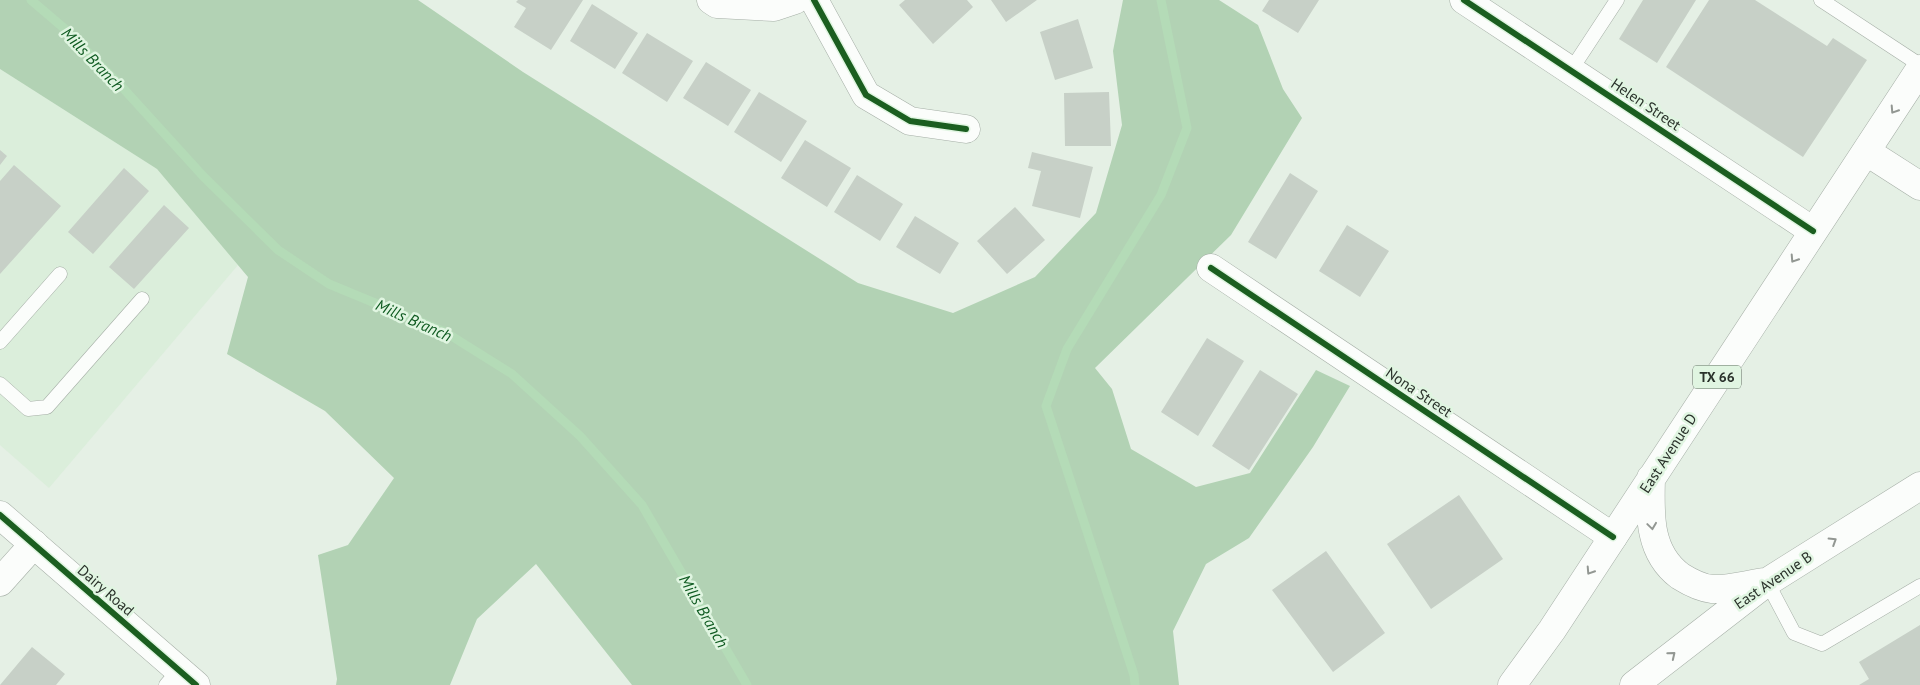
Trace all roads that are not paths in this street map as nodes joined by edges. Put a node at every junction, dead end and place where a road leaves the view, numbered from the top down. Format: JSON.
{"nodes":[{"id":1,"x":711,"y":0,"type":"edge"},
{"id":2,"x":795,"y":0,"type":"edge"},
{"id":3,"x":814,"y":0,"type":"edge"},
{"id":4,"x":1464,"y":0,"type":"edge"},
{"id":5,"x":1617,"y":0,"type":"edge"},
{"id":6,"x":1821,"y":0,"type":"edge"},
{"id":7,"x":1920,"y":67,"type":"edge"},
{"id":8,"x":1571,"y":70,"type":"junction"},
{"id":9,"x":966,"y":129,"type":"dead end"},
{"id":10,"x":1867,"y":152,"type":"junction"},
{"id":11,"x":1920,"y":186,"type":"edge"},
{"id":12,"x":1813,"y":231,"type":"junction"},
{"id":13,"x":1211,"y":268,"type":"dead end"},
{"id":14,"x":60,"y":274,"type":"dead end"},
{"id":15,"x":142,"y":299,"type":"dead end"},
{"id":16,"x":0,"y":342,"type":"edge"},
{"id":17,"x":0,"y":384,"type":"edge"},
{"id":18,"x":1651,"y":478,"type":"junction"},
{"id":19,"x":1920,"y":486,"type":"edge"},
{"id":20,"x":0,"y":514,"type":"edge"},
{"id":21,"x":1613,"y":537,"type":"junction"},
{"id":22,"x":34,"y":544,"type":"junction"},
{"id":23,"x":0,"y":582,"type":"edge"},
{"id":24,"x":1767,"y":582,"type":"junction"},
{"id":25,"x":1920,"y":586,"type":"edge"},
{"id":26,"x":180,"y":680,"type":"edge"},
{"id":27,"x":1512,"y":685,"type":"edge"},
{"id":28,"x":1634,"y":685,"type":"edge"}],
"edges":[{"from":1,"to":2,"type":"street"},
{"from":3,"to":9,"type":"street"},
{"from":4,"to":8,"type":"street","name":"Helen Street"},
{"from":5,"to":8,"type":"lane"},
{"from":6,"to":7,"type":"lane"},
{"from":7,"to":10,"type":"street","name":"East Avenue D","number":"TX 66","one_way":true},
{"from":8,"to":12,"type":"street","name":"Helen Street"},
{"from":10,"to":11,"type":"street"},
{"from":10,"to":12,"type":"street","name":"East Avenue D","number":"TX 66"},
{"from":12,"to":18,"type":"street","name":"East Avenue D","number":"TX 66","one_way":true},
{"from":13,"to":21,"type":"street","name":"Nona Street"},
{"from":14,"to":16,"type":"lane"},
{"from":15,"to":17,"type":"lane"},
{"from":18,"to":21,"type":"street","name":"East Avenue D","number":"TX 66"},
{"from":18,"to":24,"type":"street","one_way":true},
{"from":24,"to":19,"type":"street","name":"East Avenue B","one_way":true},
{"from":20,"to":22,"type":"street","name":"Dairy Road"},
{"from":21,"to":27,"type":"street","name":"East Avenue D","number":"TX 66","one_way":true},
{"from":22,"to":23,"type":"street"},
{"from":22,"to":26,"type":"street","name":"Dairy Road"},
{"from":24,"to":25,"type":"lane"},
{"from":28,"to":24,"type":"street","name":"East Avenue B","one_way":true}]}
